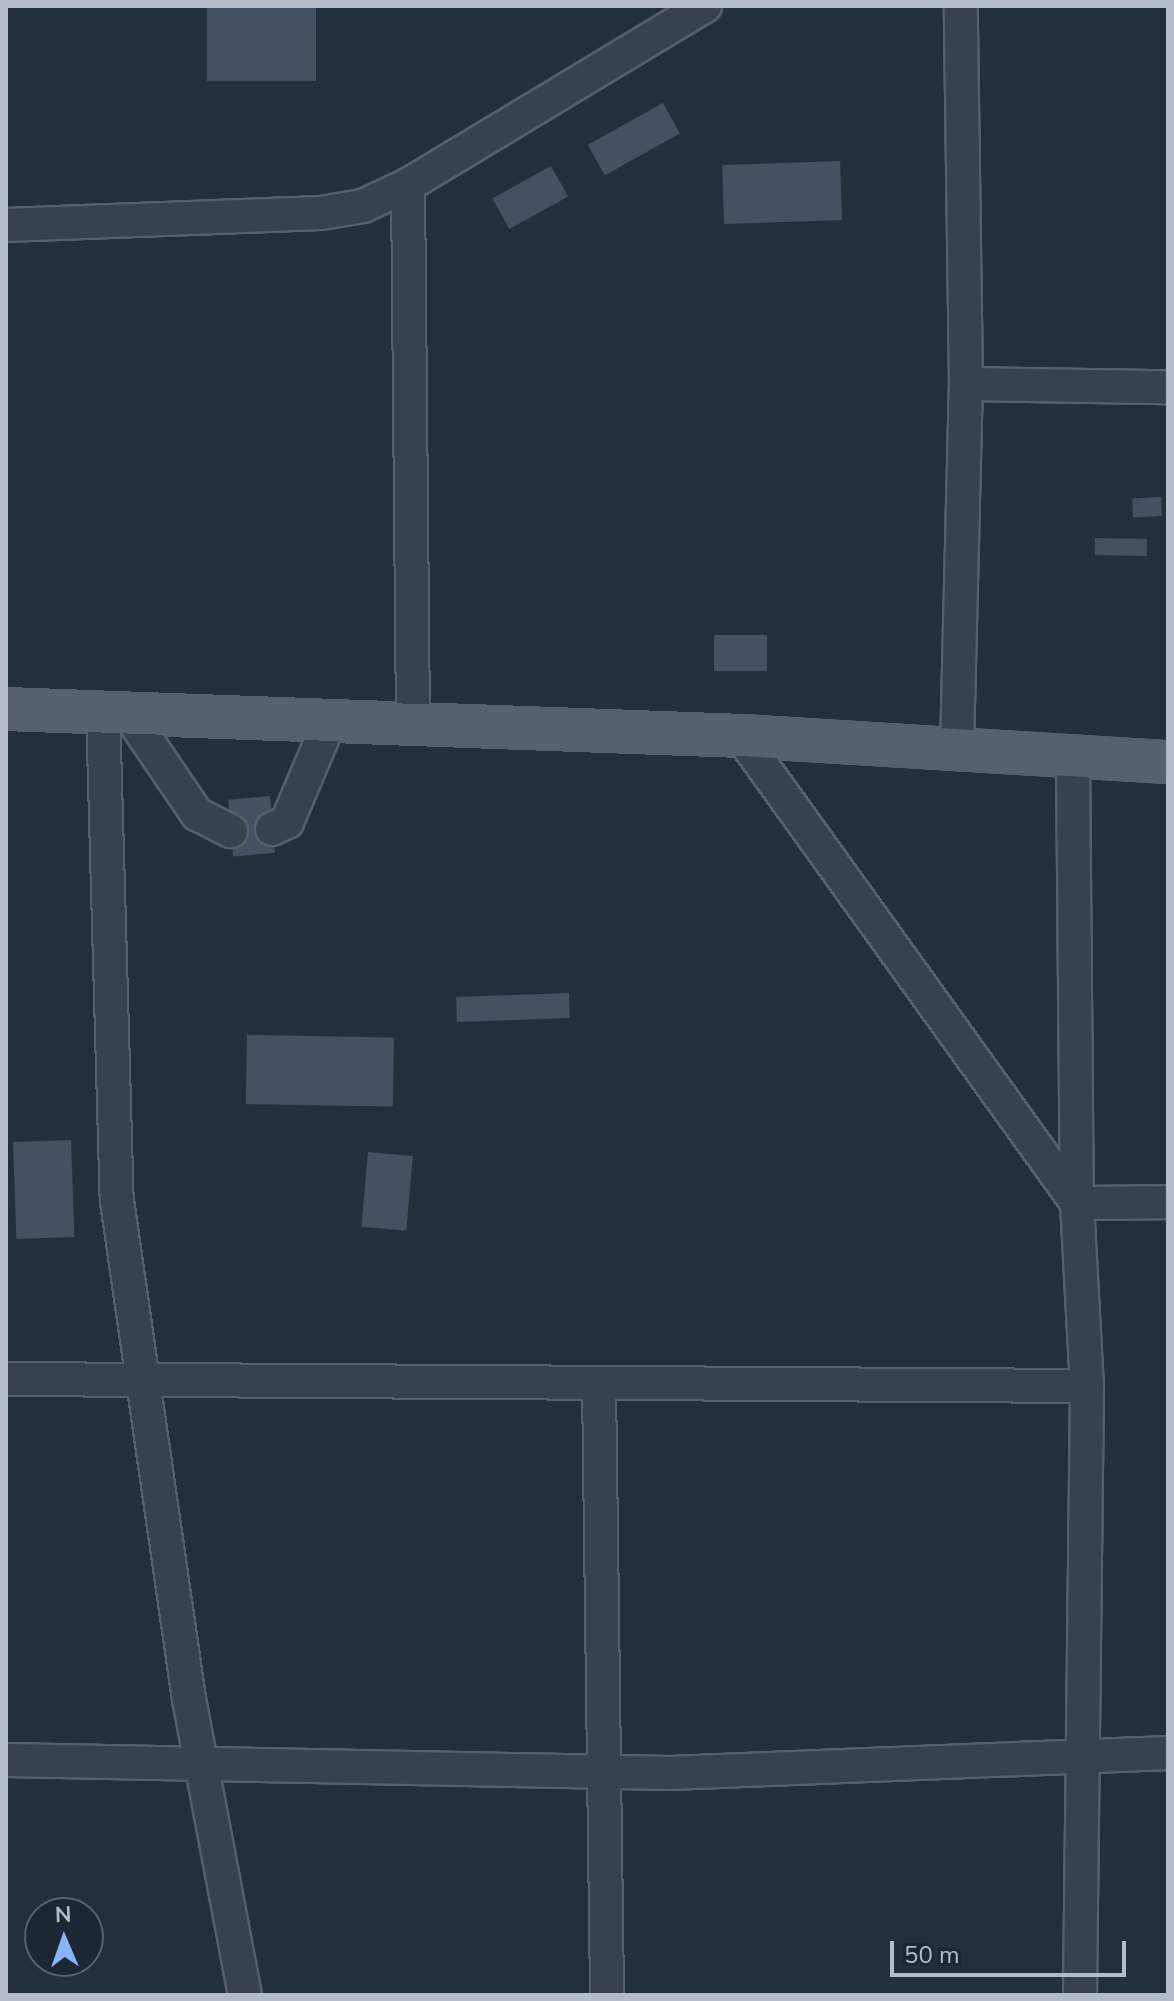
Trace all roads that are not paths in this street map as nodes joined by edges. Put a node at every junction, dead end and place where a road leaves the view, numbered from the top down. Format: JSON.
{"nodes":[{"id":1,"x":705,"y":6,"type":"edge"},
{"id":2,"x":961,"y":6,"type":"edge"},
{"id":3,"x":408,"y":185,"type":"junction"},
{"id":4,"x":6,"y":225,"type":"edge"},
{"id":5,"x":966,"y":384,"type":"junction"},
{"id":6,"x":1168,"y":387,"type":"edge"},
{"id":7,"x":6,"y":709,"type":"edge"},
{"id":8,"x":115,"y":710,"type":"junction"},
{"id":9,"x":331,"y":718,"type":"junction"},
{"id":10,"x":413,"y":722,"type":"junction"},
{"id":11,"x":741,"y":736,"type":"junction"},
{"id":12,"x":957,"y":748,"type":"junction"},
{"id":13,"x":1073,"y":758,"type":"junction"},
{"id":14,"x":1168,"y":762,"type":"edge"},
{"id":15,"x":272,"y":829,"type":"dead end"},
{"id":16,"x":231,"y":831,"type":"dead end"},
{"id":17,"x":1168,"y":1202,"type":"edge"},
{"id":18,"x":1077,"y":1203,"type":"junction"},
{"id":19,"x":6,"y":1379,"type":"edge"},
{"id":20,"x":143,"y":1380,"type":"junction"},
{"id":21,"x":599,"y":1383,"type":"junction"},
{"id":22,"x":1087,"y":1386,"type":"junction"},
{"id":23,"x":1168,"y":1753,"type":"edge"},
{"id":24,"x":1082,"y":1757,"type":"junction"},
{"id":25,"x":6,"y":1760,"type":"edge"},
{"id":26,"x":201,"y":1764,"type":"junction"},
{"id":27,"x":604,"y":1771,"type":"junction"},
{"id":28,"x":245,"y":1995,"type":"edge"},
{"id":29,"x":607,"y":1995,"type":"edge"},
{"id":30,"x":1080,"y":1995,"type":"edge"}],
"edges":[{"from":1,"to":3,"type":"street"},
{"from":2,"to":5,"type":"street"},
{"from":3,"to":4,"type":"street"},
{"from":3,"to":10,"type":"street"},
{"from":5,"to":6,"type":"street"},
{"from":5,"to":12,"type":"street"},
{"from":7,"to":8,"type":"main road"},
{"from":8,"to":9,"type":"main road"},
{"from":8,"to":16,"type":"street"},
{"from":8,"to":20,"type":"street"},
{"from":9,"to":10,"type":"main road"},
{"from":9,"to":15,"type":"street"},
{"from":10,"to":11,"type":"main road"},
{"from":11,"to":12,"type":"main road"},
{"from":11,"to":18,"type":"street"},
{"from":12,"to":13,"type":"main road"},
{"from":13,"to":14,"type":"main road"},
{"from":13,"to":18,"type":"street"},
{"from":17,"to":18,"type":"street"},
{"from":18,"to":22,"type":"street"},
{"from":19,"to":20,"type":"street"},
{"from":20,"to":21,"type":"street"},
{"from":20,"to":26,"type":"street"},
{"from":21,"to":22,"type":"street"},
{"from":21,"to":27,"type":"street"},
{"from":22,"to":24,"type":"street"},
{"from":23,"to":24,"type":"street"},
{"from":24,"to":27,"type":"street"},
{"from":24,"to":30,"type":"street"},
{"from":25,"to":26,"type":"street"},
{"from":26,"to":27,"type":"street"},
{"from":26,"to":28,"type":"street"},
{"from":27,"to":29,"type":"street"}]}
